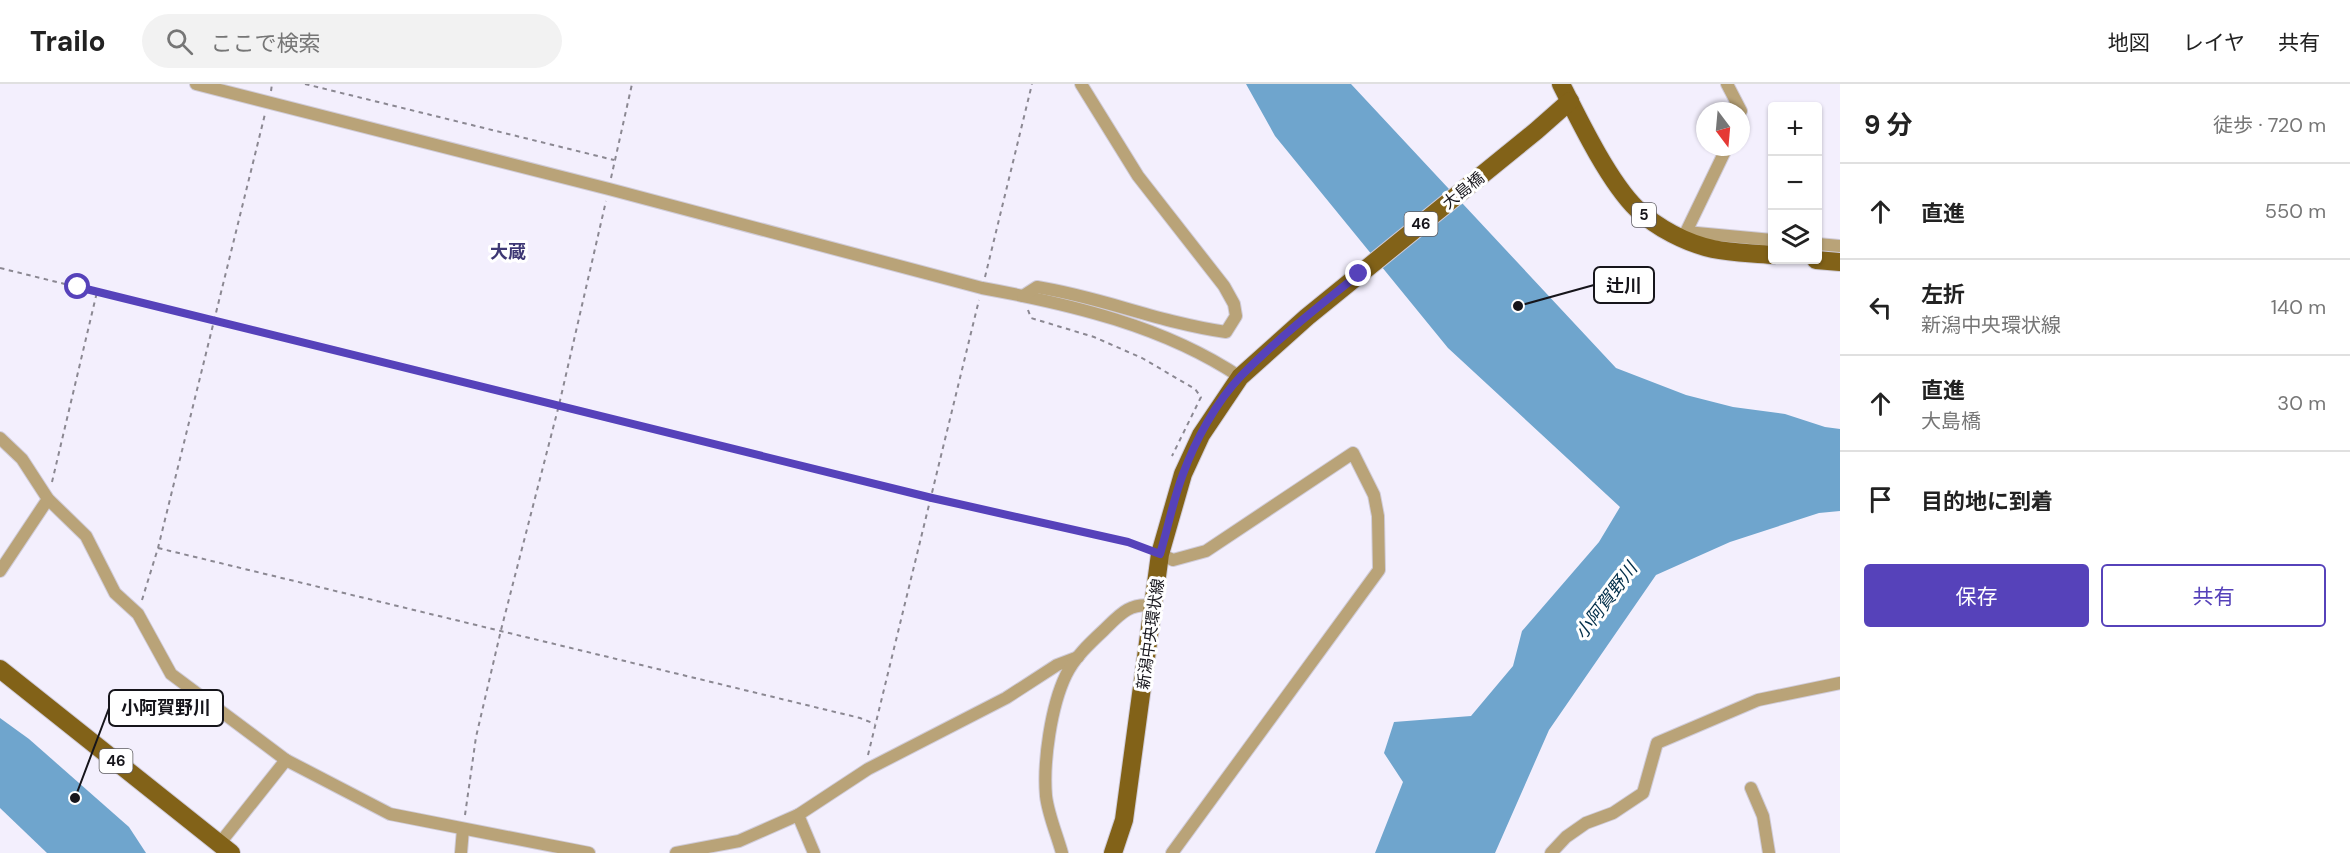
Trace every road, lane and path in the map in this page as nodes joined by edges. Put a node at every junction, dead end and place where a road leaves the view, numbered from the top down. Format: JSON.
{"nodes":[{"id":1,"x":196,"y":84,"type":"edge"},
{"id":2,"x":305,"y":84,"type":"edge"},
{"id":3,"x":632,"y":84,"type":"edge"},
{"id":4,"x":1032,"y":84,"type":"edge"},
{"id":5,"x":1081,"y":84,"type":"edge"},
{"id":6,"x":1561,"y":84,"type":"edge"},
{"id":7,"x":1727,"y":84,"type":"edge"},
{"id":8,"x":1569,"y":101,"type":"junction"},
{"id":9,"x":269,"y":102,"type":"junction"},
{"id":10,"x":1736,"y":102,"type":"edge"},
{"id":11,"x":1724,"y":156,"type":"edge"},
{"id":12,"x":614,"y":160,"type":"junction"},
{"id":13,"x":609,"y":189,"type":"junction"},
{"id":14,"x":1687,"y":237,"type":"junction"},
{"id":15,"x":1768,"y":240,"type":"edge"},
{"id":16,"x":1822,"y":244,"type":"edge"},
{"id":17,"x":1840,"y":246,"type":"edge"},
{"id":18,"x":1768,"y":254,"type":"edge"},
{"id":19,"x":1822,"y":260,"type":"edge"},
{"id":20,"x":1840,"y":261,"type":"edge"},
{"id":21,"x":0,"y":268,"type":"edge"},
{"id":22,"x":987,"y":271,"type":"dead end"},
{"id":23,"x":982,"y":288,"type":"junction"},
{"id":24,"x":97,"y":292,"type":"junction"},
{"id":25,"x":1023,"y":296,"type":"junction"},
{"id":26,"x":1306,"y":317,"type":"joint"},
{"id":27,"x":215,"y":322,"type":"junction"},
{"id":28,"x":1240,"y":377,"type":"junction"},
{"id":29,"x":559,"y":405,"type":"junction"},
{"id":30,"x":0,"y":438,"type":"edge"},
{"id":31,"x":1171,"y":462,"type":"dead end"},
{"id":32,"x":932,"y":498,"type":"junction"},
{"id":33,"x":48,"y":499,"type":"junction"},
{"id":34,"x":158,"y":548,"type":"junction"},
{"id":35,"x":1160,"y":554,"type":"junction"},
{"id":36,"x":0,"y":572,"type":"edge"},
{"id":37,"x":1154,"y":606,"type":"junction"},
{"id":38,"x":138,"y":614,"type":"junction"},
{"id":39,"x":501,"y":630,"type":"junction"},
{"id":40,"x":1078,"y":657,"type":"junction"},
{"id":41,"x":0,"y":669,"type":"edge"},
{"id":42,"x":1840,"y":683,"type":"edge"},
{"id":43,"x":875,"y":724,"type":"junction"},
{"id":44,"x":286,"y":760,"type":"junction"},
{"id":45,"x":868,"y":770,"type":"junction"},
{"id":46,"x":1751,"y":788,"type":"dead end"},
{"id":47,"x":798,"y":815,"type":"junction"},
{"id":48,"x":463,"y":829,"type":"junction"},
{"id":49,"x":226,"y":848,"type":"edge"},
{"id":50,"x":461,"y":853,"type":"edge"},
{"id":51,"x":589,"y":853,"type":"edge"},
{"id":52,"x":676,"y":853,"type":"edge"},
{"id":53,"x":813,"y":853,"type":"edge"},
{"id":54,"x":1062,"y":853,"type":"edge"},
{"id":55,"x":1113,"y":853,"type":"edge"},
{"id":56,"x":1172,"y":853,"type":"edge"},
{"id":57,"x":1551,"y":853,"type":"edge"},
{"id":58,"x":1769,"y":853,"type":"edge"}],
"edges":[{"from":1,"to":9,"type":"street"},
{"from":2,"to":12,"type":"path"},
{"from":3,"to":12,"type":"path"},
{"from":4,"to":22,"type":"path"},
{"from":5,"to":25,"type":"street"},
{"from":6,"to":8,"type":"main road","number":"5"},
{"from":7,"to":10,"type":"street"},
{"from":8,"to":14,"type":"main road","number":"5"},
{"from":8,"to":26,"type":"main road","name":"大島橋","number":"46"},
{"from":9,"to":13,"type":"street"},
{"from":9,"to":27,"type":"path"},
{"from":11,"to":14,"type":"street"},
{"from":12,"to":13,"type":"path"},
{"from":13,"to":23,"type":"street"},
{"from":13,"to":29,"type":"path"},
{"from":14,"to":15,"type":"street"},
{"from":14,"to":18,"type":"main road","number":"5"},
{"from":16,"to":17,"type":"street"},
{"from":19,"to":20,"type":"main road"},
{"from":21,"to":24,"type":"path"},
{"from":23,"to":25,"type":"street"},
{"from":23,"to":32,"type":"path"},
{"from":24,"to":27,"type":"path"},
{"from":24,"to":33,"type":"path"},
{"from":25,"to":28,"type":"street"},
{"from":25,"to":31,"type":"path"},
{"from":26,"to":28,"type":"main road","name":"新潟中央環状線","number":"46"},
{"from":27,"to":29,"type":"path"},
{"from":27,"to":34,"type":"path"},
{"from":28,"to":35,"type":"main road","name":"新潟中央環状線","number":"46"},
{"from":29,"to":32,"type":"path"},
{"from":29,"to":39,"type":"path"},
{"from":30,"to":33,"type":"street"},
{"from":32,"to":35,"type":"path"},
{"from":32,"to":43,"type":"path"},
{"from":33,"to":36,"type":"street"},
{"from":33,"to":38,"type":"street"},
{"from":34,"to":38,"type":"path"},
{"from":34,"to":39,"type":"path"},
{"from":35,"to":37,"type":"main road","name":"新潟中央環状線","number":"46"},
{"from":35,"to":56,"type":"street"},
{"from":37,"to":40,"type":"street"},
{"from":37,"to":55,"type":"main road","name":"新潟中央環状線","number":"46"},
{"from":38,"to":44,"type":"street"},
{"from":39,"to":43,"type":"path"},
{"from":39,"to":48,"type":"path"},
{"from":40,"to":45,"type":"street"},
{"from":40,"to":54,"type":"street"},
{"from":41,"to":49,"type":"main road","number":"46"},
{"from":42,"to":57,"type":"street"},
{"from":43,"to":45,"type":"path"},
{"from":44,"to":48,"type":"street"},
{"from":44,"to":49,"type":"street"},
{"from":45,"to":47,"type":"street"},
{"from":46,"to":58,"type":"street"},
{"from":47,"to":52,"type":"street"},
{"from":47,"to":53,"type":"street"},
{"from":48,"to":50,"type":"street"},
{"from":48,"to":51,"type":"street"}]}
